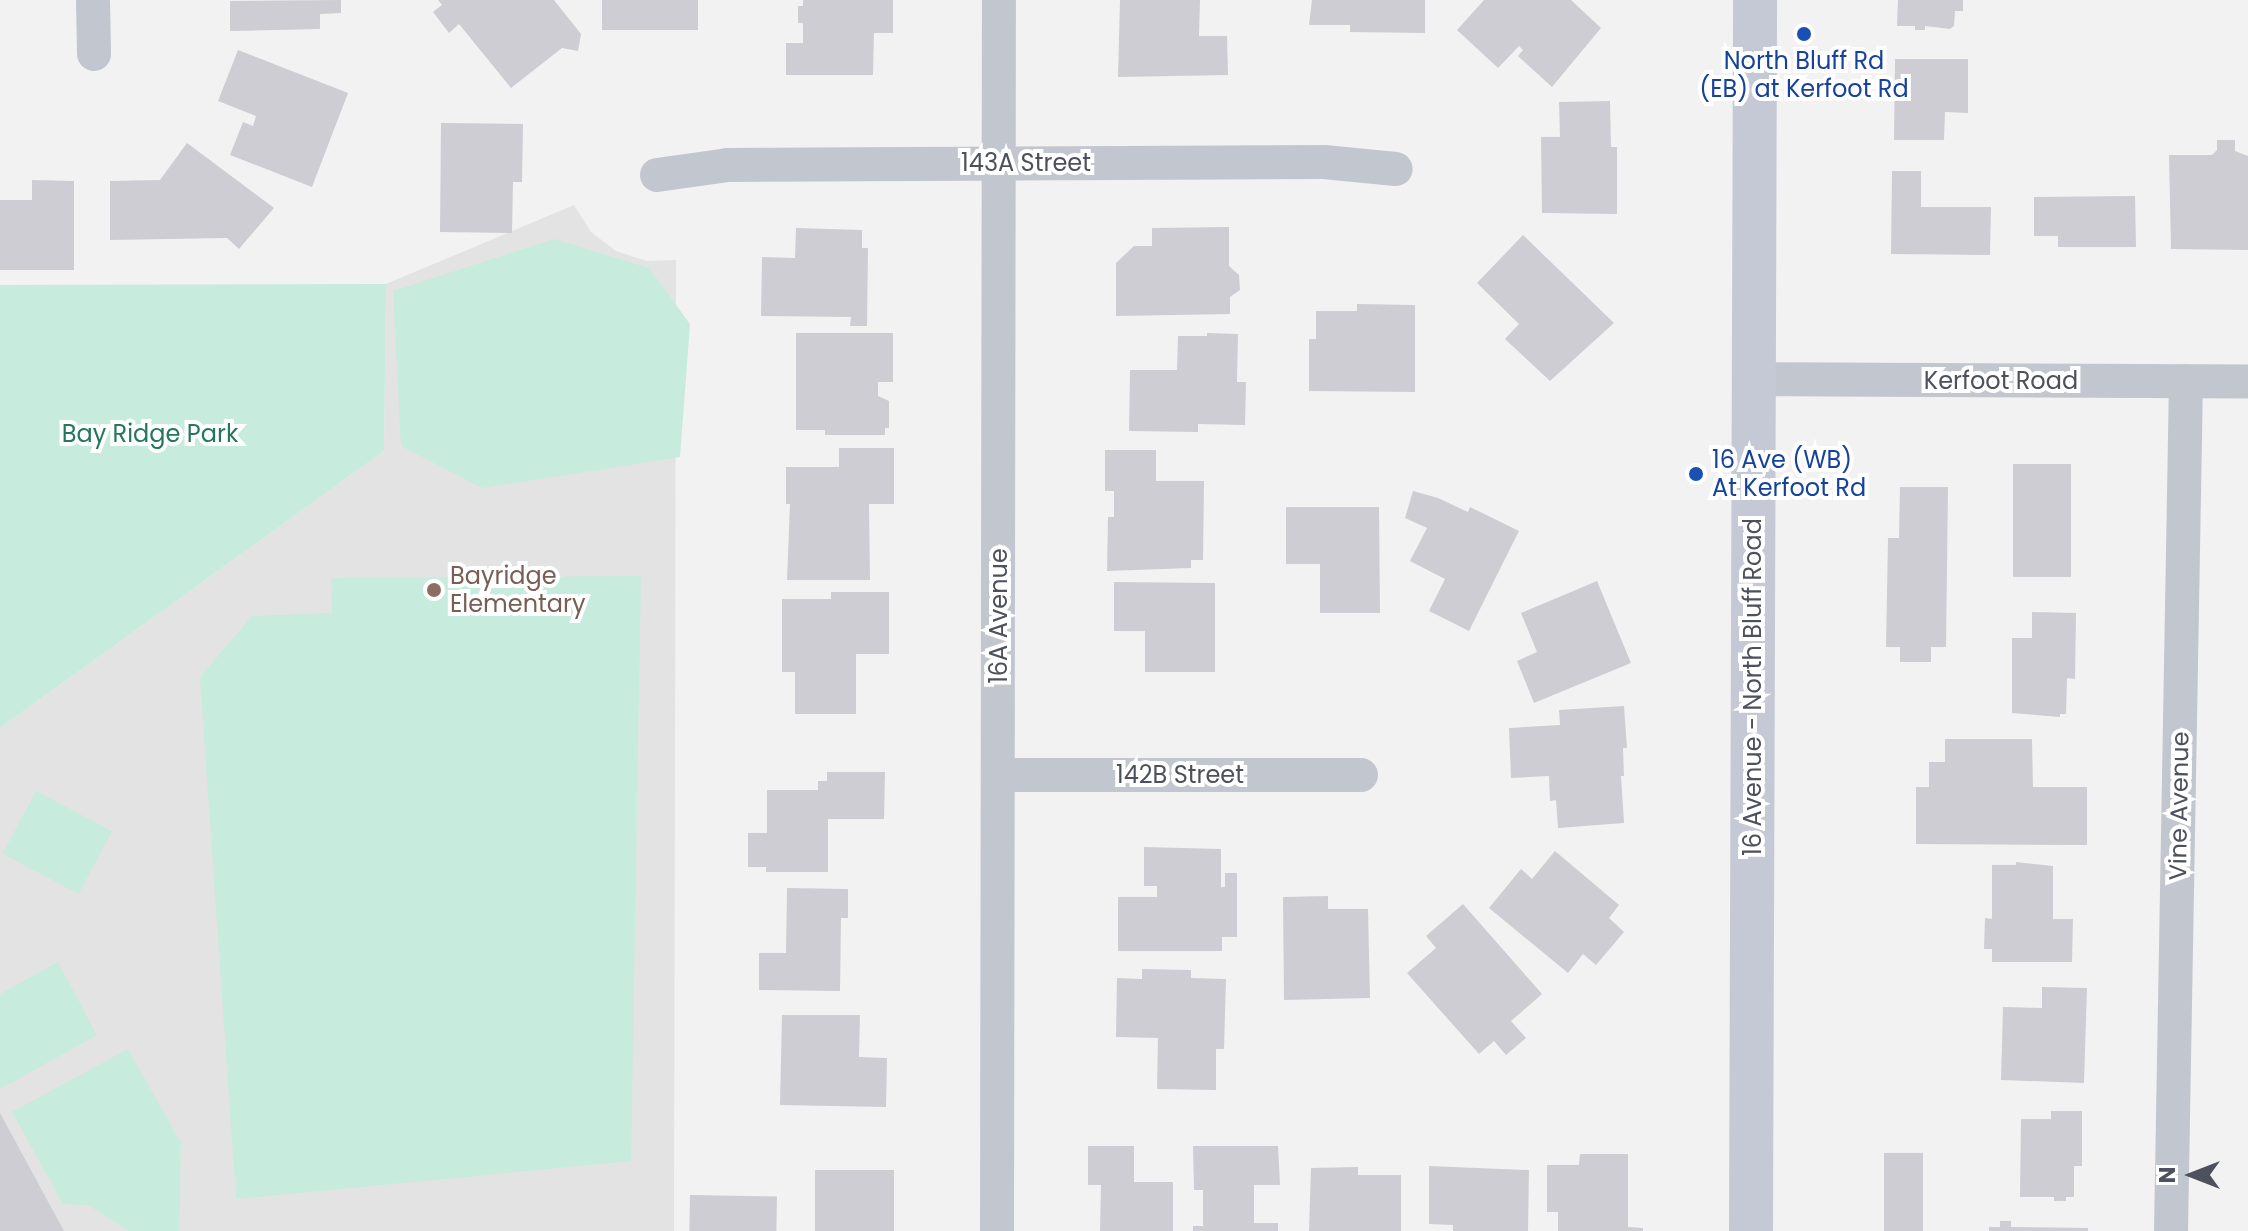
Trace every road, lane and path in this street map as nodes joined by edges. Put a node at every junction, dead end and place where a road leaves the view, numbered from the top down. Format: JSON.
{"nodes":[{"id":1,"x":93,"y":0,"type":"edge"},
{"id":2,"x":999,"y":0,"type":"edge"},
{"id":3,"x":1755,"y":0,"type":"edge"},
{"id":4,"x":94,"y":54,"type":"dead end"},
{"id":5,"x":998,"y":164,"type":"junction"},
{"id":6,"x":1396,"y":169,"type":"dead end"},
{"id":7,"x":657,"y":175,"type":"dead end"},
{"id":8,"x":1754,"y":379,"type":"junction"},
{"id":9,"x":2186,"y":381,"type":"junction"},
{"id":10,"x":2248,"y":382,"type":"edge"},
{"id":11,"x":999,"y":775,"type":"junction"},
{"id":12,"x":1361,"y":775,"type":"dead end"},
{"id":13,"x":997,"y":1231,"type":"edge"},
{"id":14,"x":1751,"y":1231,"type":"edge"},
{"id":15,"x":2171,"y":1231,"type":"edge"}],
"edges":[{"from":1,"to":4,"type":"street"},
{"from":2,"to":5,"type":"street","name":"16A Avenue"},
{"from":3,"to":8,"type":"main road","name":"16 Avenue - North Bluff Road"},
{"from":5,"to":6,"type":"street","name":"143A Street"},
{"from":5,"to":7,"type":"street","name":"143A Street"},
{"from":5,"to":11,"type":"street","name":"16A Avenue"},
{"from":8,"to":9,"type":"street","name":"Kerfoot Road"},
{"from":8,"to":14,"type":"main road","name":"16 Avenue - North Bluff Road"},
{"from":9,"to":10,"type":"street","name":"Kerfoot Road"},
{"from":9,"to":15,"type":"street","name":"Vine Avenue"},
{"from":11,"to":12,"type":"street","name":"142B Street"},
{"from":11,"to":13,"type":"street","name":"16A Avenue"}]}
